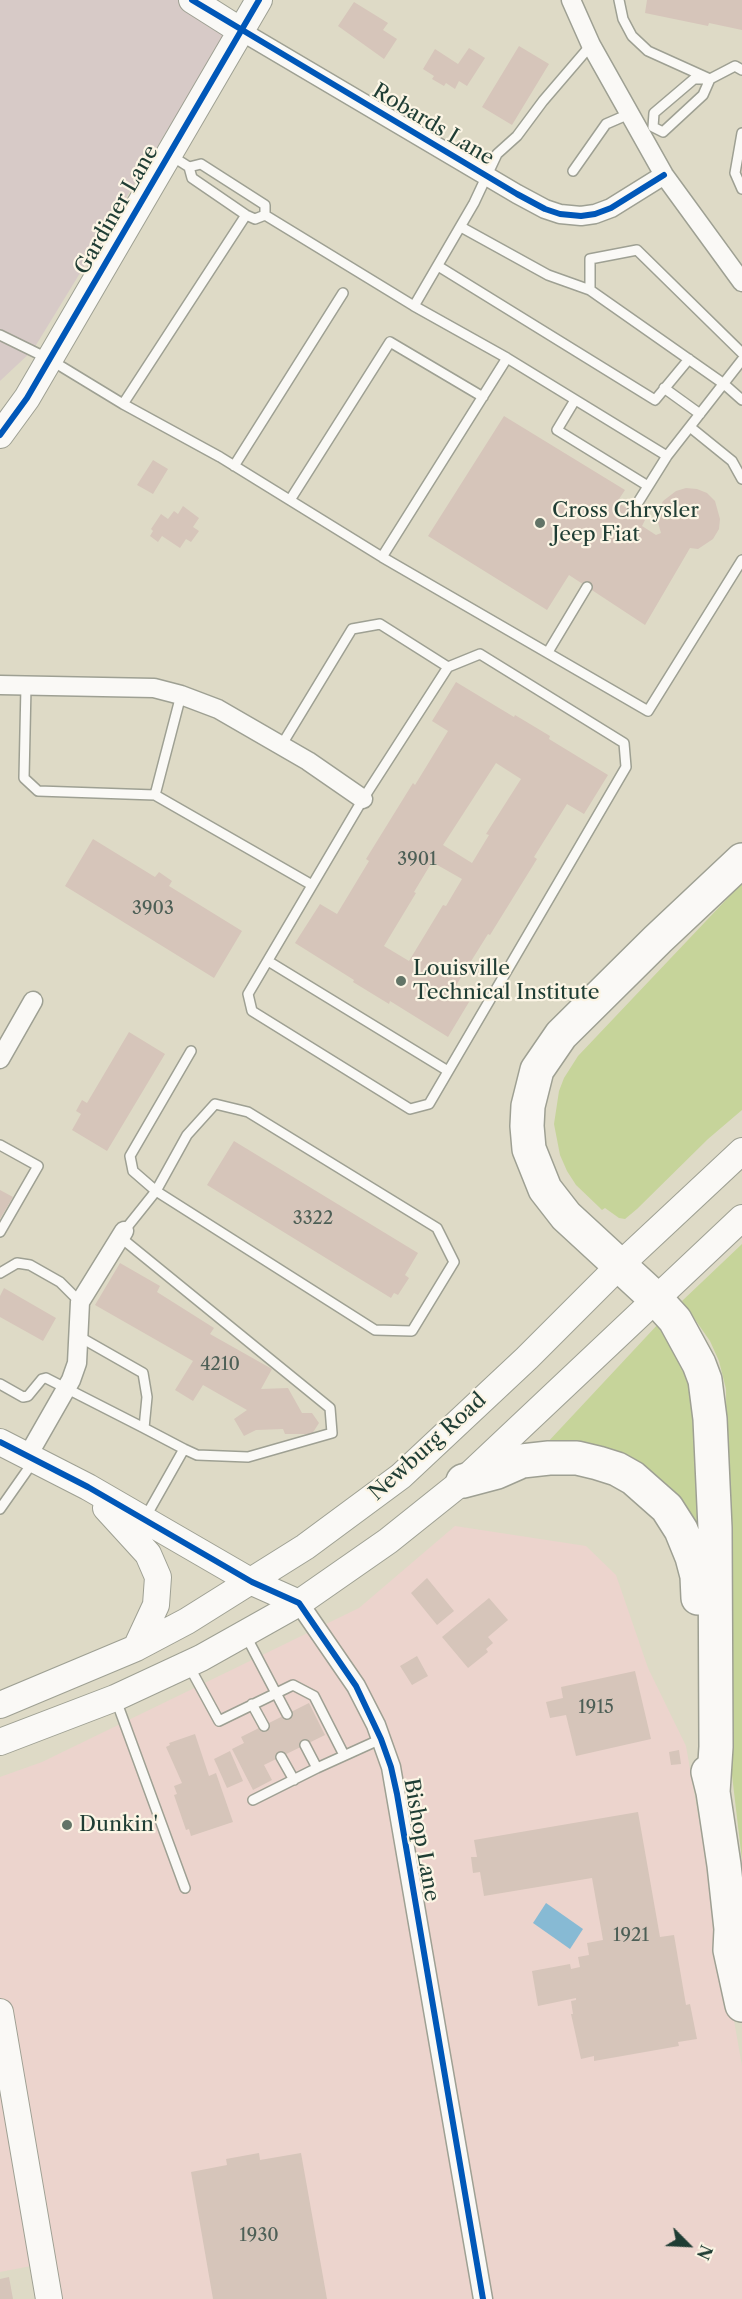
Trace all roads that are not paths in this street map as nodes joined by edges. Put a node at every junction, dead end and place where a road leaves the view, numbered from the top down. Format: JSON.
{"nodes":[{"id":1,"x":192,"y":0,"type":"edge"},
{"id":2,"x":259,"y":0,"type":"edge"},
{"id":3,"x":572,"y":0,"type":"edge"},
{"id":4,"x":619,"y":0,"type":"edge"},
{"id":5,"x":241,"y":30,"type":"junction"},
{"id":6,"x":591,"y":45,"type":"junction"},
{"id":7,"x":742,"y":70,"type":"edge"},
{"id":8,"x":710,"y":78,"type":"junction"},
{"id":9,"x":629,"y":114,"type":"junction"},
{"id":10,"x":647,"y":131,"type":"junction"},
{"id":11,"x":742,"y":133,"type":"edge"},
{"id":12,"x":179,"y":160,"type":"junction"},
{"id":13,"x":573,"y":171,"type":"dead end"},
{"id":14,"x":664,"y":175,"type":"junction"},
{"id":15,"x":488,"y":177,"type":"junction"},
{"id":16,"x":228,"y":181,"type":"junction"},
{"id":17,"x":742,"y":189,"type":"edge"},
{"id":18,"x":218,"y":195,"type":"junction"},
{"id":19,"x":246,"y":215,"type":"junction"},
{"id":20,"x":265,"y":215,"type":"junction"},
{"id":21,"x":461,"y":227,"type":"junction"},
{"id":22,"x":438,"y":266,"type":"junction"},
{"id":23,"x":742,"y":282,"type":"edge"},
{"id":24,"x":590,"y":290,"type":"junction"},
{"id":25,"x":343,"y":293,"type":"dead end"},
{"id":26,"x":414,"y":306,"type":"junction"},
{"id":27,"x":0,"y":335,"type":"edge"},
{"id":28,"x":742,"y":353,"type":"edge"},
{"id":29,"x":507,"y":358,"type":"junction"},
{"id":30,"x":49,"y":359,"type":"junction"},
{"id":31,"x":689,"y":359,"type":"junction"},
{"id":32,"x":742,"y":360,"type":"edge"},
{"id":33,"x":724,"y":384,"type":"junction"},
{"id":34,"x":664,"y":388,"type":"junction"},
{"id":35,"x":483,"y":397,"type":"junction"},
{"id":36,"x":575,"y":400,"type":"junction"},
{"id":37,"x":742,"y":400,"type":"edge"},
{"id":38,"x":123,"y":404,"type":"junction"},
{"id":39,"x":700,"y":414,"type":"junction"},
{"id":40,"x":690,"y":427,"type":"junction"},
{"id":41,"x":0,"y":435,"type":"edge"},
{"id":42,"x":667,"y":456,"type":"junction"},
{"id":43,"x":234,"y":466,"type":"junction"},
{"id":44,"x":742,"y":478,"type":"edge"},
{"id":45,"x":648,"y":486,"type":"junction"},
{"id":46,"x":290,"y":500,"type":"junction"},
{"id":47,"x":632,"y":512,"type":"dead end"},
{"id":48,"x":382,"y":557,"type":"junction"},
{"id":49,"x":742,"y":560,"type":"edge"},
{"id":50,"x":587,"y":587,"type":"dead end"},
{"id":51,"x":548,"y":652,"type":"junction"},
{"id":52,"x":448,"y":667,"type":"junction"},
{"id":53,"x":0,"y":685,"type":"edge"},
{"id":54,"x":26,"y":686,"type":"junction"},
{"id":55,"x":181,"y":695,"type":"junction"},
{"id":56,"x":281,"y":746,"type":"junction"},
{"id":57,"x":155,"y":795,"type":"junction"},
{"id":58,"x":363,"y":799,"type":"junction"},
{"id":59,"x":742,"y":860,"type":"edge"},
{"id":60,"x":312,"y":885,"type":"junction"},
{"id":61,"x":267,"y":962,"type":"junction"},
{"id":62,"x":33,"y":1001,"type":"dead end"},
{"id":63,"x":191,"y":1051,"type":"dead end"},
{"id":64,"x":0,"y":1059,"type":"edge"},
{"id":65,"x":448,"y":1071,"type":"junction"},
{"id":66,"x":0,"y":1145,"type":"edge"},
{"id":67,"x":742,"y":1151,"type":"edge"},
{"id":68,"x":156,"y":1191,"type":"junction"},
{"id":69,"x":742,"y":1218,"type":"edge"},
{"id":70,"x":0,"y":1233,"type":"edge"},
{"id":71,"x":122,"y":1234,"type":"junction"},
{"id":72,"x":620,"y":1265,"type":"junction"},
{"id":73,"x":0,"y":1273,"type":"edge"},
{"id":74,"x":655,"y":1298,"type":"junction"},
{"id":75,"x":81,"y":1302,"type":"junction"},
{"id":76,"x":78,"y":1336,"type":"junction"},
{"id":77,"x":0,"y":1384,"type":"edge"},
{"id":78,"x":66,"y":1388,"type":"junction"},
{"id":79,"x":144,"y":1428,"type":"junction"},
{"id":80,"x":0,"y":1442,"type":"edge"},
{"id":81,"x":184,"y":1449,"type":"junction"},
{"id":82,"x":30,"y":1459,"type":"junction"},
{"id":83,"x":463,"y":1481,"type":"junction"},
{"id":84,"x":88,"y":1487,"type":"junction"},
{"id":85,"x":0,"y":1509,"type":"edge"},
{"id":86,"x":144,"y":1521,"type":"junction"},
{"id":87,"x":252,"y":1582,"type":"junction"},
{"id":88,"x":299,"y":1603,"type":"junction"},
{"id":89,"x":244,"y":1634,"type":"junction"},
{"id":90,"x":136,"y":1648,"type":"junction"},
{"id":91,"x":188,"y":1664,"type":"junction"},
{"id":92,"x":276,"y":1694,"type":"junction"},
{"id":93,"x":115,"y":1698,"type":"junction"},
{"id":94,"x":252,"y":1704,"type":"junction"},
{"id":95,"x":0,"y":1705,"type":"edge"},
{"id":96,"x":287,"y":1714,"type":"dead end"},
{"id":97,"x":264,"y":1726,"type":"dead end"},
{"id":98,"x":381,"y":1739,"type":"junction"},
{"id":99,"x":0,"y":1743,"type":"edge"},
{"id":100,"x":305,"y":1745,"type":"dead end"},
{"id":101,"x":344,"y":1755,"type":"junction"},
{"id":102,"x":281,"y":1757,"type":"dead end"},
{"id":103,"x":317,"y":1768,"type":"junction"},
{"id":104,"x":294,"y":1779,"type":"junction"},
{"id":105,"x":713,"y":1792,"type":"junction"},
{"id":106,"x":253,"y":1800,"type":"dead end"},
{"id":107,"x":185,"y":1888,"type":"dead end"},
{"id":108,"x":742,"y":2005,"type":"edge"},
{"id":109,"x":0,"y":2013,"type":"edge"},
{"id":110,"x":49,"y":2299,"type":"edge"},
{"id":111,"x":483,"y":2299,"type":"edge"}],
"edges":[{"from":1,"to":5,"type":"main road","name":"Robards Lane"},
{"from":2,"to":5,"type":"main road","name":"Gardiner Lane"},
{"from":3,"to":6,"type":"street"},
{"from":4,"to":8,"type":"lane"},
{"from":5,"to":12,"type":"main road","name":"Gardiner Lane"},
{"from":5,"to":15,"type":"street","name":"Robards Lane"},
{"from":6,"to":9,"type":"street"},
{"from":6,"to":15,"type":"lane"},
{"from":7,"to":8,"type":"lane"},
{"from":8,"to":10,"type":"lane"},
{"from":8,"to":10,"type":"lane"},
{"from":9,"to":10,"type":"street"},
{"from":9,"to":13,"type":"lane"},
{"from":10,"to":14,"type":"street"},
{"from":11,"to":17,"type":"lane"},
{"from":12,"to":16,"type":"lane"},
{"from":12,"to":18,"type":"lane"},
{"from":12,"to":30,"type":"main road","name":"Gardiner Lane"},
{"from":14,"to":15,"type":"street","name":"Robards Lane"},
{"from":14,"to":23,"type":"street"},
{"from":15,"to":21,"type":"lane"},
{"from":16,"to":18,"type":"lane"},
{"from":16,"to":20,"type":"lane"},
{"from":18,"to":19,"type":"lane"},
{"from":19,"to":20,"type":"lane"},
{"from":19,"to":38,"type":"lane"},
{"from":20,"to":26,"type":"lane"},
{"from":21,"to":22,"type":"lane"},
{"from":21,"to":24,"type":"lane"},
{"from":22,"to":26,"type":"lane"},
{"from":22,"to":34,"type":"lane"},
{"from":24,"to":28,"type":"lane"},
{"from":24,"to":31,"type":"lane"},
{"from":25,"to":43,"type":"lane"},
{"from":26,"to":29,"type":"lane"},
{"from":27,"to":30,"type":"lane"},
{"from":29,"to":35,"type":"lane"},
{"from":29,"to":36,"type":"lane"},
{"from":30,"to":38,"type":"lane"},
{"from":30,"to":41,"type":"main road","name":"Gardiner Lane"},
{"from":31,"to":33,"type":"lane"},
{"from":31,"to":34,"type":"lane"},
{"from":32,"to":33,"type":"lane"},
{"from":33,"to":37,"type":"lane"},
{"from":33,"to":39,"type":"lane"},
{"from":34,"to":39,"type":"lane"},
{"from":35,"to":46,"type":"lane"},
{"from":35,"to":48,"type":"lane"},
{"from":36,"to":42,"type":"lane"},
{"from":36,"to":45,"type":"lane"},
{"from":38,"to":43,"type":"lane"},
{"from":39,"to":40,"type":"lane"},
{"from":40,"to":42,"type":"lane"},
{"from":40,"to":44,"type":"lane"},
{"from":42,"to":45,"type":"lane"},
{"from":43,"to":46,"type":"lane"},
{"from":45,"to":47,"type":"lane"},
{"from":46,"to":48,"type":"lane"},
{"from":48,"to":51,"type":"lane"},
{"from":49,"to":51,"type":"lane"},
{"from":50,"to":51,"type":"lane"},
{"from":52,"to":56,"type":"lane"},
{"from":52,"to":58,"type":"lane"},
{"from":52,"to":65,"type":"lane"},
{"from":53,"to":54,"type":"street"},
{"from":54,"to":55,"type":"street"},
{"from":54,"to":57,"type":"lane"},
{"from":55,"to":56,"type":"street"},
{"from":55,"to":57,"type":"lane"},
{"from":56,"to":58,"type":"street"},
{"from":57,"to":60,"type":"lane"},
{"from":58,"to":60,"type":"lane"},
{"from":59,"to":72,"type":"highway"},
{"from":60,"to":61,"type":"lane"},
{"from":61,"to":65,"type":"lane"},
{"from":61,"to":65,"type":"lane"},
{"from":62,"to":64,"type":"street"},
{"from":63,"to":68,"type":"lane"},
{"from":66,"to":70,"type":"lane"},
{"from":67,"to":72,"type":"main road","name":"Newburg Road"},
{"from":68,"to":68,"type":"lane"},
{"from":68,"to":71,"type":"lane"},
{"from":69,"to":74,"type":"main road"},
{"from":71,"to":75,"type":"street"},
{"from":71,"to":81,"type":"lane"},
{"from":72,"to":74,"type":"highway"},
{"from":72,"to":87,"type":"main road","name":"Newburg Road"},
{"from":73,"to":75,"type":"lane"},
{"from":74,"to":83,"type":"main road"},
{"from":74,"to":105,"type":"highway"},
{"from":75,"to":76,"type":"street"},
{"from":76,"to":78,"type":"street"},
{"from":76,"to":79,"type":"lane"},
{"from":77,"to":78,"type":"lane"},
{"from":78,"to":79,"type":"lane"},
{"from":78,"to":82,"type":"street"},
{"from":79,"to":81,"type":"lane"},
{"from":80,"to":82,"type":"main road"},
{"from":81,"to":86,"type":"lane"},
{"from":82,"to":84,"type":"main road"},
{"from":82,"to":85,"type":"lane"},
{"from":83,"to":88,"type":"main road"},
{"from":83,"to":105,"type":"highway"},
{"from":84,"to":86,"type":"main road"},
{"from":84,"to":90,"type":"main road"},
{"from":86,"to":87,"type":"main road"},
{"from":87,"to":88,"type":"main road"},
{"from":87,"to":90,"type":"main road","name":"Newburg Road"},
{"from":88,"to":89,"type":"main road"},
{"from":88,"to":98,"type":"street","name":"Bishop Lane"},
{"from":89,"to":91,"type":"main road"},
{"from":89,"to":92,"type":"lane"},
{"from":90,"to":95,"type":"main road","name":"Newburg Road"},
{"from":91,"to":93,"type":"main road"},
{"from":91,"to":94,"type":"lane"},
{"from":92,"to":94,"type":"lane"},
{"from":92,"to":96,"type":"lane"},
{"from":92,"to":101,"type":"lane"},
{"from":93,"to":99,"type":"main road"},
{"from":93,"to":107,"type":"lane"},
{"from":94,"to":97,"type":"lane"},
{"from":98,"to":101,"type":"lane"},
{"from":98,"to":111,"type":"street","name":"Bishop Lane"},
{"from":100,"to":103,"type":"lane"},
{"from":101,"to":103,"type":"lane"},
{"from":102,"to":104,"type":"lane"},
{"from":103,"to":104,"type":"lane"},
{"from":104,"to":106,"type":"lane"},
{"from":105,"to":108,"type":"highway"},
{"from":109,"to":110,"type":"main road"}]}
